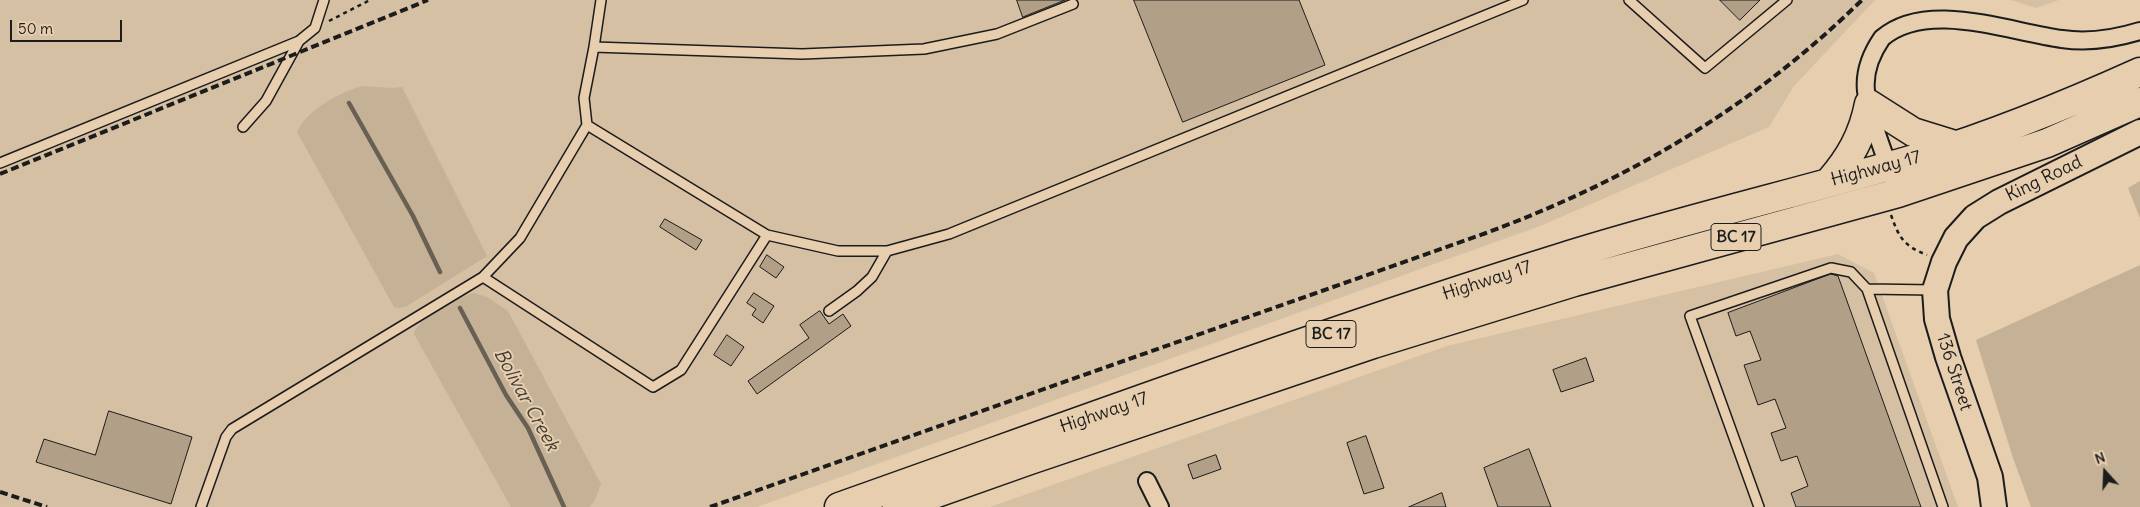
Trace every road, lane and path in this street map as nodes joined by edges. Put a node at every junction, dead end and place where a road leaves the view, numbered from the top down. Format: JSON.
{"nodes":[{"id":1,"x":324,"y":0,"type":"edge"},
{"id":2,"x":370,"y":0,"type":"edge"},
{"id":3,"x":601,"y":0,"type":"edge"},
{"id":4,"x":1523,"y":0,"type":"edge"},
{"id":5,"x":1629,"y":0,"type":"edge"},
{"id":6,"x":1787,"y":0,"type":"edge"},
{"id":7,"x":1073,"y":4,"type":"dead end"},
{"id":8,"x":315,"y":28,"type":"junction"},
{"id":9,"x":2140,"y":31,"type":"edge"},
{"id":10,"x":299,"y":41,"type":"junction"},
{"id":11,"x":594,"y":47,"type":"junction"},
{"id":12,"x":2140,"y":72,"type":"edge"},
{"id":13,"x":2140,"y":102,"type":"edge"},
{"id":14,"x":1869,"y":104,"type":"junction"},
{"id":15,"x":587,"y":125,"type":"junction"},
{"id":16,"x":243,"y":128,"type":"dead end"},
{"id":17,"x":2140,"y":132,"type":"edge"},
{"id":18,"x":1955,"y":145,"type":"junction"},
{"id":19,"x":0,"y":163,"type":"edge"},
{"id":20,"x":1889,"y":165,"type":"junction"},
{"id":21,"x":1830,"y":182,"type":"junction"},
{"id":22,"x":1893,"y":201,"type":"junction"},
{"id":23,"x":766,"y":234,"type":"junction"},
{"id":24,"x":1956,"y":238,"type":"joint"},
{"id":25,"x":887,"y":251,"type":"junction"},
{"id":26,"x":1931,"y":257,"type":"dead end"},
{"id":27,"x":483,"y":277,"type":"junction"},
{"id":28,"x":1867,"y":289,"type":"junction"},
{"id":29,"x":1935,"y":290,"type":"junction"},
{"id":30,"x":829,"y":311,"type":"dead end"},
{"id":31,"x":1147,"y":481,"type":"dead end"},
{"id":32,"x":201,"y":507,"type":"edge"},
{"id":33,"x":839,"y":507,"type":"edge"},
{"id":34,"x":897,"y":507,"type":"edge"},
{"id":35,"x":1160,"y":507,"type":"edge"},
{"id":36,"x":1758,"y":507,"type":"edge"},
{"id":37,"x":1943,"y":507,"type":"edge"},
{"id":38,"x":1994,"y":507,"type":"edge"}],
"edges":[{"from":1,"to":8,"type":"lane"},
{"from":2,"to":8,"type":"path"},
{"from":3,"to":11,"type":"lane"},
{"from":4,"to":25,"type":"lane"},
{"from":5,"to":6,"type":"lane"},
{"from":7,"to":11,"type":"lane"},
{"from":8,"to":10,"type":"lane"},
{"from":9,"to":14,"type":"street"},
{"from":10,"to":16,"type":"lane"},
{"from":10,"to":19,"type":"lane"},
{"from":11,"to":15,"type":"lane"},
{"from":12,"to":18,"type":"highway","name":"Highway 17","number":"BC 17"},
{"from":13,"to":22,"type":"highway","name":"Highway 17","number":"BC 17"},
{"from":14,"to":18,"type":"highway"},
{"from":14,"to":20,"type":"street"},
{"from":14,"to":21,"type":"highway"},
{"from":15,"to":23,"type":"lane"},
{"from":15,"to":27,"type":"lane"},
{"from":17,"to":24,"type":"street","name":"King Road"},
{"from":18,"to":20,"type":"highway","name":"Highway 17","number":"BC 17"},
{"from":20,"to":21,"type":"highway","name":"Highway 17","number":"BC 17"},
{"from":20,"to":22,"type":"street"},
{"from":21,"to":33,"type":"highway","name":"Highway 17","number":"BC 17"},
{"from":22,"to":26,"type":"path"},
{"from":22,"to":34,"type":"highway","name":"Highway 17","number":"BC 17"},
{"from":23,"to":25,"type":"lane"},
{"from":23,"to":27,"type":"lane"},
{"from":24,"to":29,"type":"street","name":"136 Street"},
{"from":25,"to":30,"type":"lane"},
{"from":27,"to":32,"type":"lane"},
{"from":28,"to":29,"type":"lane"},
{"from":28,"to":36,"type":"lane"},
{"from":28,"to":37,"type":"lane"},
{"from":29,"to":38,"type":"street","name":"136 Street"},
{"from":31,"to":35,"type":"street"}]}
